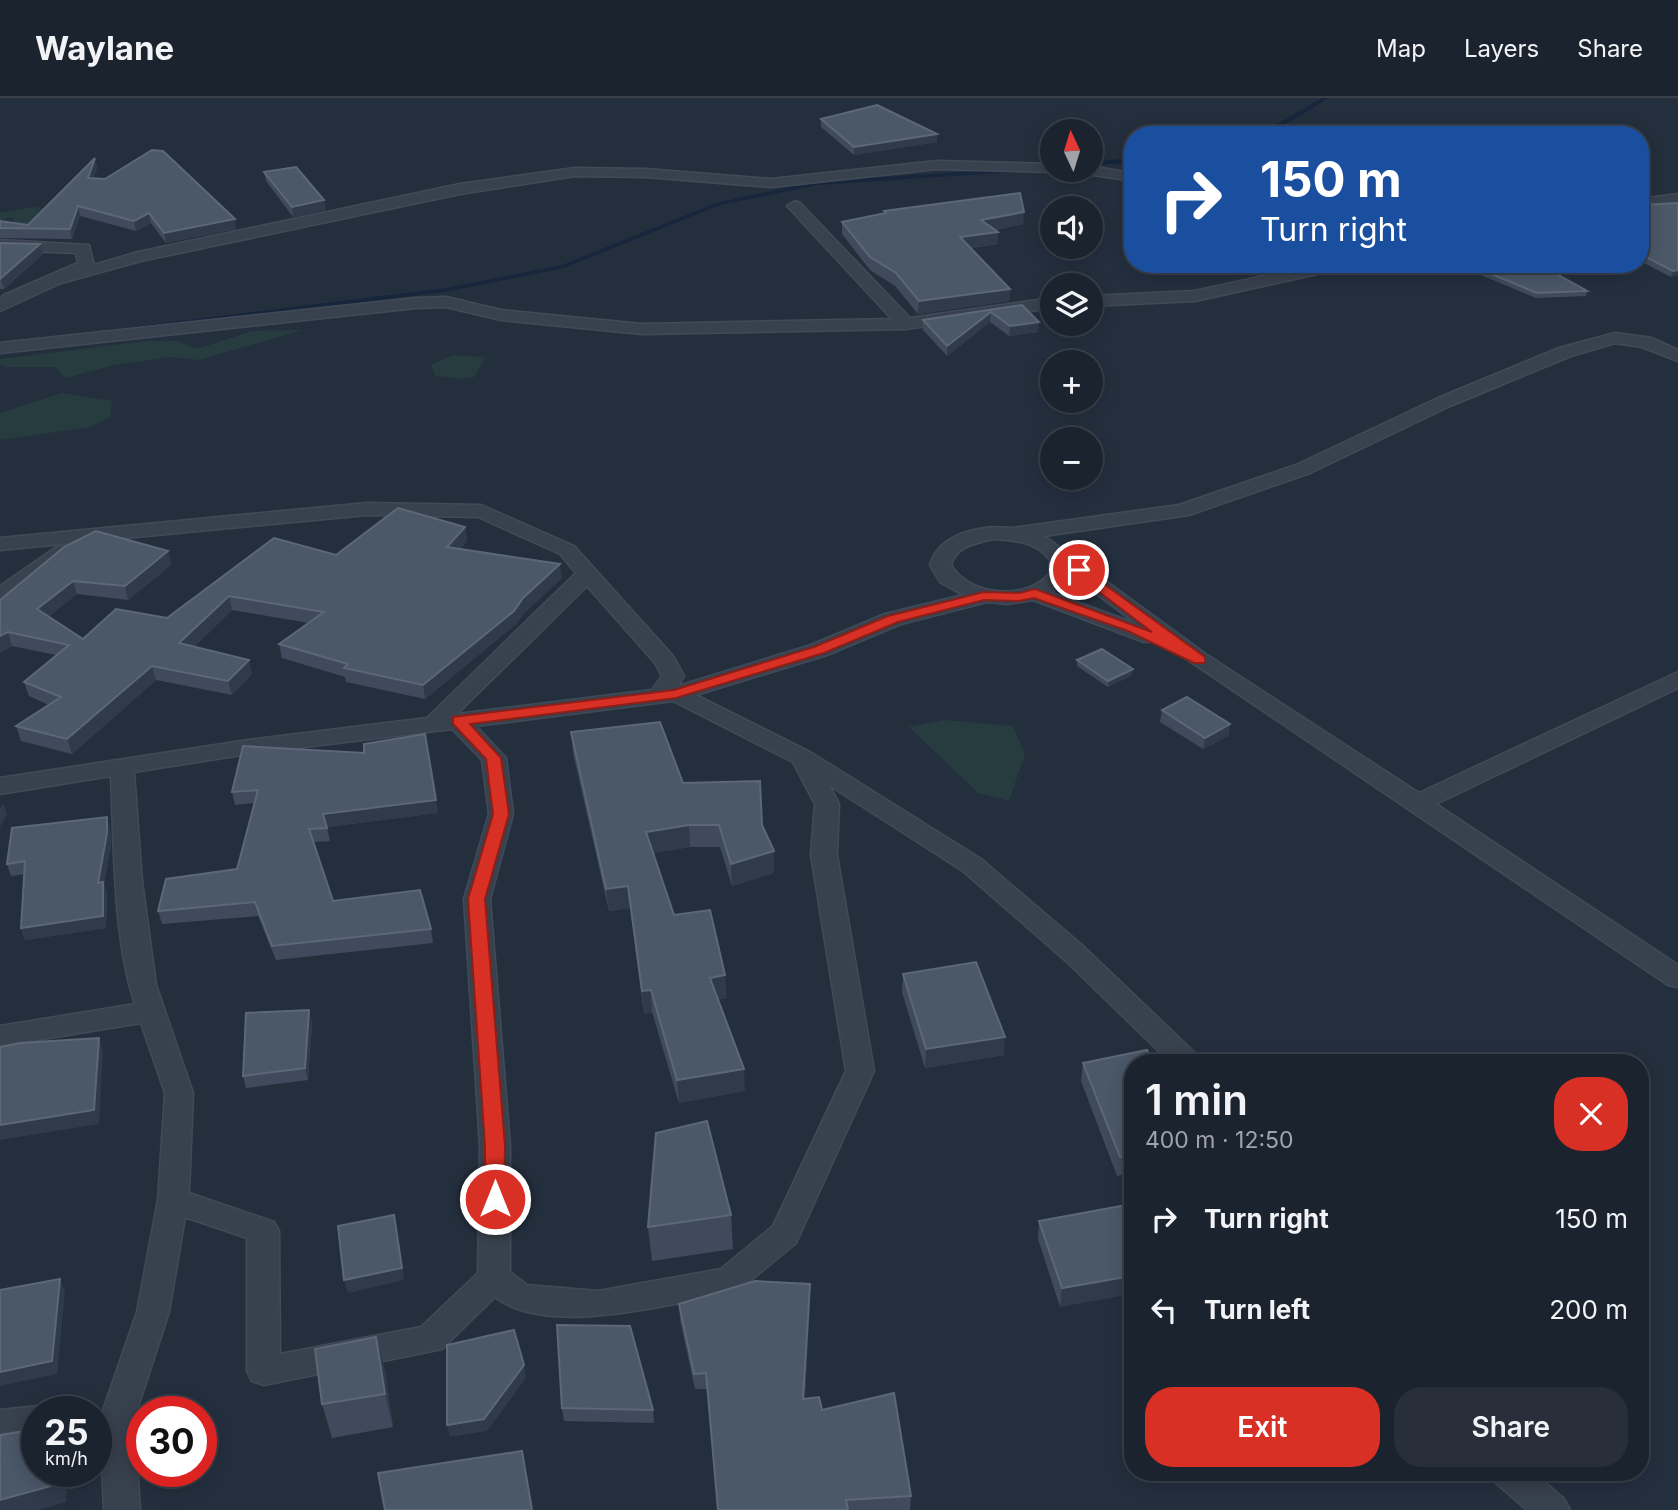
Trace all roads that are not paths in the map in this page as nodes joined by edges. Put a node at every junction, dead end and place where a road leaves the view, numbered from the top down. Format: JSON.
{"nodes":[{"id":1,"x":1040,"y":168,"type":"edge"},
{"id":2,"x":1103,"y":172,"type":"edge"},
{"id":3,"x":1124,"y":176,"type":"edge"},
{"id":4,"x":1678,"y":199,"type":"edge"},
{"id":5,"x":1649,"y":203,"type":"edge"},
{"id":6,"x":795,"y":206,"type":"dead end"},
{"id":7,"x":0,"y":245,"type":"edge"},
{"id":8,"x":1273,"y":273,"type":"edge"},
{"id":9,"x":65,"y":279,"type":"junction"},
{"id":10,"x":1103,"y":300,"type":"edge"},
{"id":11,"x":1040,"y":305,"type":"edge"},
{"id":12,"x":0,"y":306,"type":"edge"},
{"id":13,"x":906,"y":324,"type":"junction"},
{"id":14,"x":0,"y":348,"type":"edge"},
{"id":15,"x":1678,"y":356,"type":"edge"},
{"id":16,"x":1014,"y":534,"type":"junction"},
{"id":17,"x":84,"y":536,"type":"junction"},
{"id":18,"x":0,"y":544,"type":"edge"},
{"id":19,"x":1058,"y":555,"type":"junction"},
{"id":20,"x":588,"y":573,"type":"junction"},
{"id":21,"x":1035,"y":594,"type":"junction"},
{"id":22,"x":0,"y":596,"type":"edge"},
{"id":23,"x":984,"y":596,"type":"junction"},
{"id":24,"x":1199,"y":660,"type":"junction"},
{"id":25,"x":665,"y":661,"type":"junction"},
{"id":26,"x":1678,"y":679,"type":"edge"},
{"id":27,"x":720,"y":681,"type":"junction"},
{"id":28,"x":668,"y":695,"type":"junction"},
{"id":29,"x":446,"y":722,"type":"junction"},
{"id":30,"x":802,"y":757,"type":"junction"},
{"id":31,"x":122,"y":767,"type":"junction"},
{"id":32,"x":0,"y":786,"type":"edge"},
{"id":33,"x":1416,"y":803,"type":"junction"},
{"id":34,"x":1678,"y":978,"type":"edge"},
{"id":35,"x":151,"y":1011,"type":"junction"},
{"id":36,"x":0,"y":1036,"type":"edge"},
{"id":37,"x":1179,"y":1054,"type":"edge"},
{"id":38,"x":173,"y":1200,"type":"junction"},
{"id":39,"x":494,"y":1278,"type":"junction"},
{"id":40,"x":112,"y":1407,"type":"edge"},
{"id":41,"x":21,"y":1422,"type":"edge"},
{"id":42,"x":0,"y":1424,"type":"edge"},
{"id":43,"x":112,"y":1449,"type":"edge"},
{"id":44,"x":1518,"y":1481,"type":"edge"},
{"id":45,"x":122,"y":1510,"type":"edge"},
{"id":46,"x":1552,"y":1510,"type":"edge"}],
"edges":[{"from":1,"to":9,"type":"street"},
{"from":2,"to":3,"type":"street"},
{"from":4,"to":5,"type":"street"},
{"from":6,"to":13,"type":"street"},
{"from":7,"to":9,"type":"street"},
{"from":8,"to":10,"type":"street"},
{"from":9,"to":12,"type":"street"},
{"from":11,"to":13,"type":"street"},
{"from":13,"to":14,"type":"street"},
{"from":15,"to":16,"type":"street"},
{"from":16,"to":19,"type":"street"},
{"from":16,"to":23,"type":"street"},
{"from":17,"to":18,"type":"street"},
{"from":17,"to":20,"type":"street"},
{"from":17,"to":22,"type":"street"},
{"from":19,"to":21,"type":"street"},
{"from":19,"to":24,"type":"street"},
{"from":20,"to":25,"type":"street"},
{"from":20,"to":29,"type":"street"},
{"from":21,"to":23,"type":"street"},
{"from":21,"to":24,"type":"street"},
{"from":23,"to":27,"type":"street"},
{"from":24,"to":33,"type":"street"},
{"from":25,"to":27,"type":"street"},
{"from":25,"to":28,"type":"street"},
{"from":26,"to":33,"type":"street"},
{"from":27,"to":28,"type":"street"},
{"from":28,"to":29,"type":"street"},
{"from":28,"to":30,"type":"street"},
{"from":29,"to":31,"type":"street"},
{"from":29,"to":39,"type":"street"},
{"from":30,"to":37,"type":"street"},
{"from":30,"to":39,"type":"street"},
{"from":31,"to":32,"type":"street"},
{"from":31,"to":35,"type":"street"},
{"from":33,"to":34,"type":"street"},
{"from":35,"to":36,"type":"street"},
{"from":35,"to":38,"type":"street"},
{"from":38,"to":39,"type":"street"},
{"from":38,"to":40,"type":"street"},
{"from":41,"to":42,"type":"street"},
{"from":43,"to":45,"type":"street"},
{"from":44,"to":46,"type":"street"}]}
